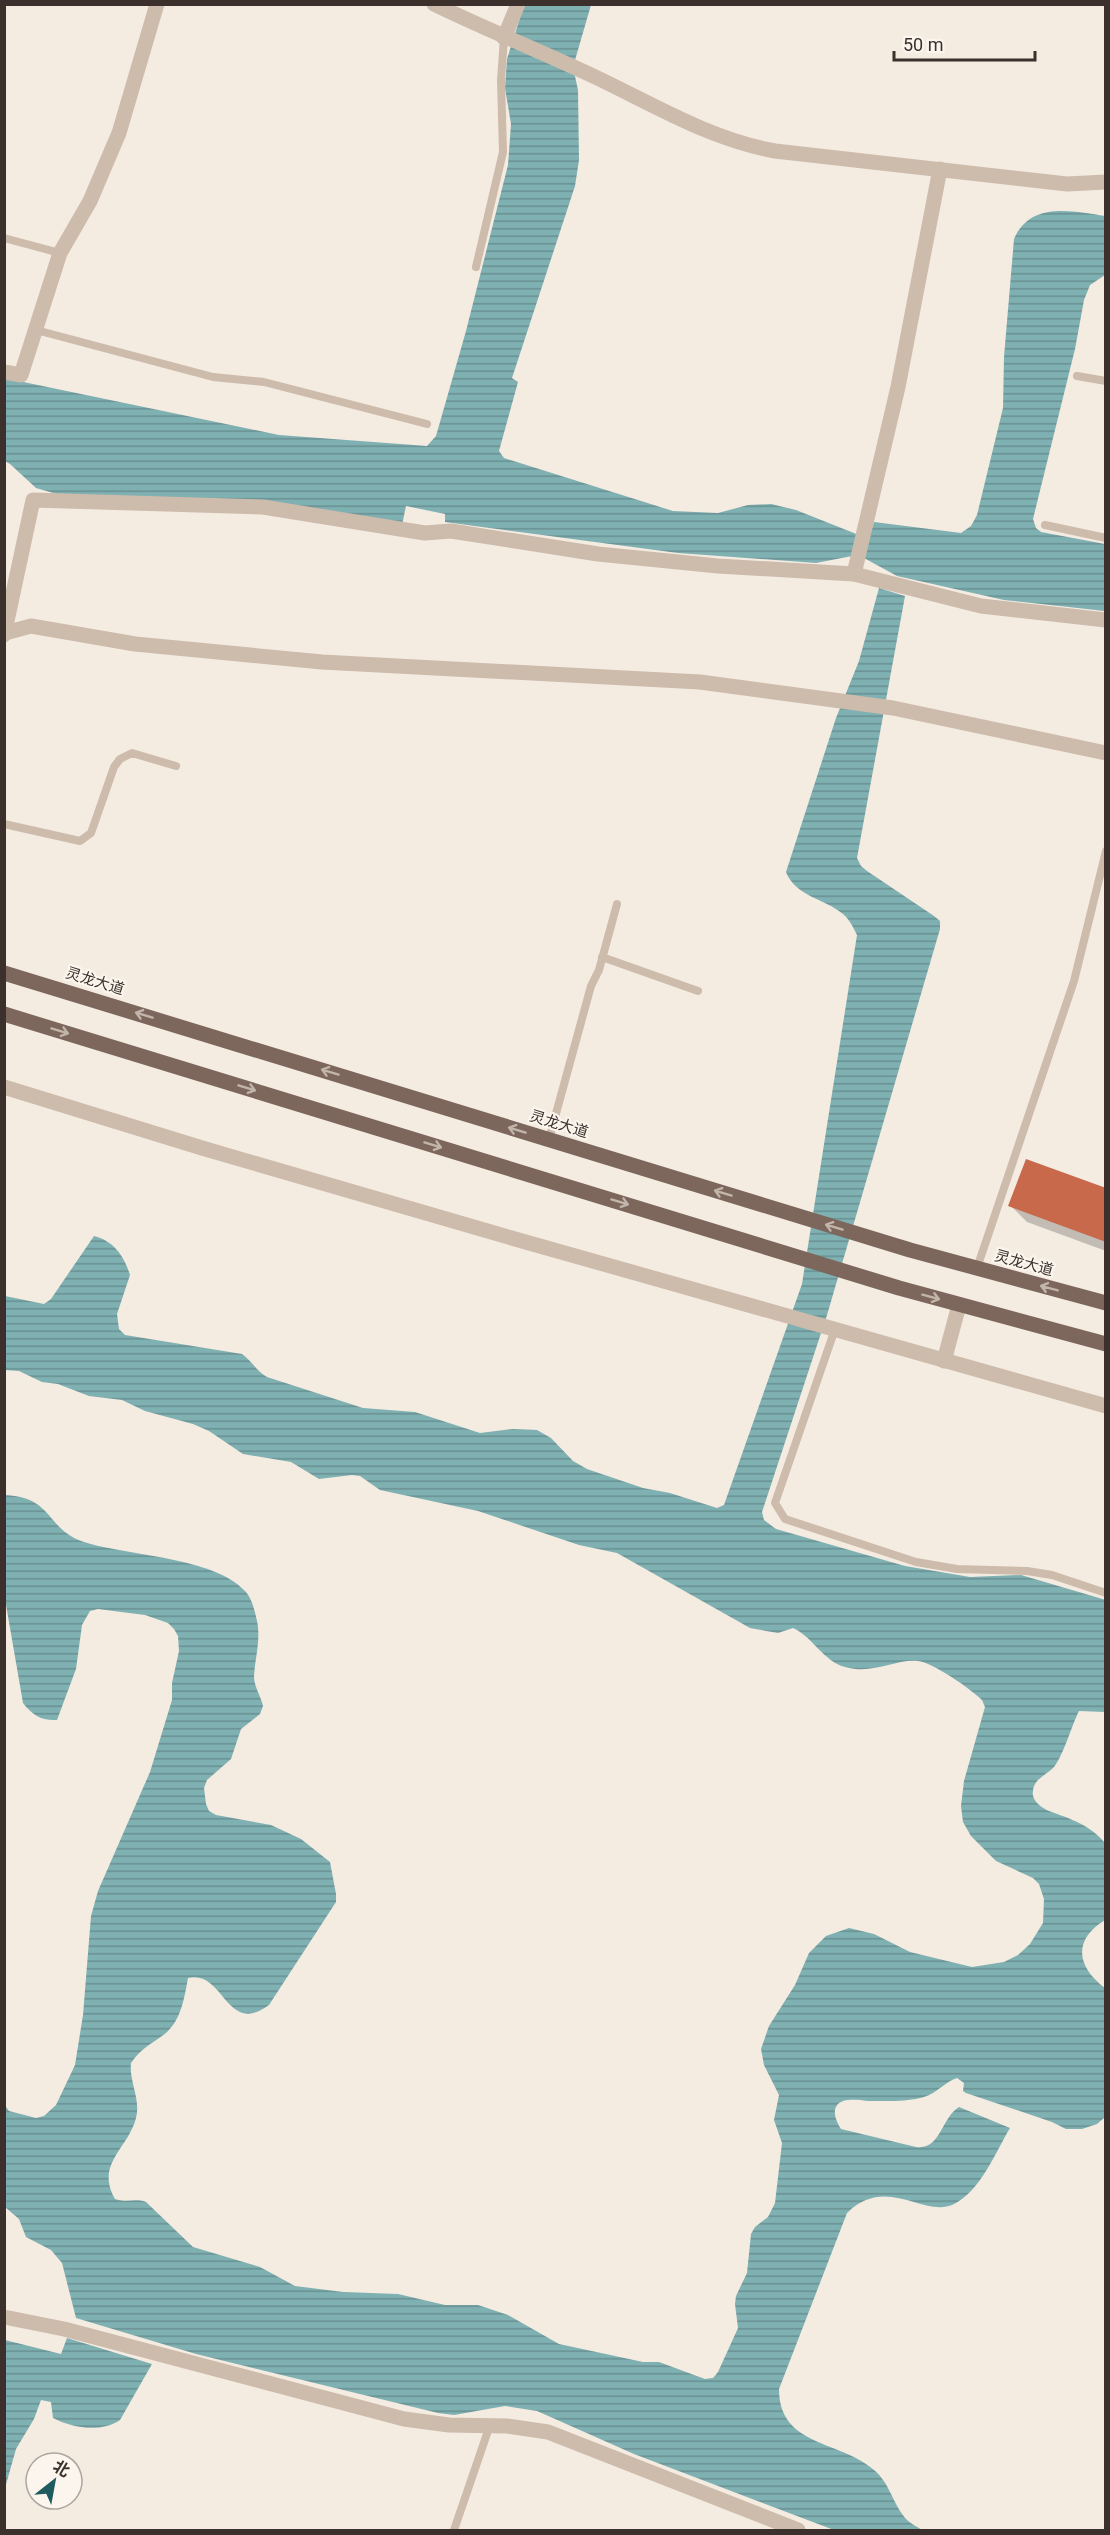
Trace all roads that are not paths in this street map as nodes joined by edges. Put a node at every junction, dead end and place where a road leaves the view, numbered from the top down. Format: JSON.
{"nodes":[{"id":1,"x":157,"y":4,"type":"edge"},
{"id":2,"x":434,"y":4,"type":"edge"},
{"id":3,"x":518,"y":4,"type":"edge"},
{"id":4,"x":506,"y":39,"type":"junction"},
{"id":5,"x":940,"y":169,"type":"junction"},
{"id":6,"x":1106,"y":182,"type":"edge"},
{"id":7,"x":4,"y":238,"type":"edge"},
{"id":8,"x":60,"y":253,"type":"junction"},
{"id":9,"x":476,"y":267,"type":"dead end"},
{"id":10,"x":36,"y":330,"type":"junction"},
{"id":11,"x":4,"y":372,"type":"edge"},
{"id":12,"x":1077,"y":376,"type":"dead end"},
{"id":13,"x":1106,"y":381,"type":"edge"},
{"id":14,"x":427,"y":424,"type":"dead end"},
{"id":15,"x":1046,"y":525,"type":"dead end"},
{"id":16,"x":1106,"y":538,"type":"edge"},
{"id":17,"x":856,"y":568,"type":"junction"},
{"id":18,"x":1106,"y":620,"type":"edge"},
{"id":19,"x":5,"y":634,"type":"edge"},
{"id":20,"x":1106,"y":753,"type":"edge"},
{"id":21,"x":176,"y":766,"type":"dead end"},
{"id":22,"x":4,"y":824,"type":"edge"},
{"id":23,"x":1106,"y":851,"type":"edge"},
{"id":24,"x":617,"y":904,"type":"dead end"},
{"id":25,"x":603,"y":957,"type":"junction"},
{"id":26,"x":4,"y":972,"type":"edge"},
{"id":27,"x":698,"y":991,"type":"dead end"},
{"id":28,"x":4,"y":1014,"type":"edge"},
{"id":29,"x":4,"y":1088,"type":"edge"},
{"id":30,"x":549,"y":1139,"type":"junction"},
{"id":31,"x":977,"y":1268,"type":"junction"},
{"id":32,"x":1106,"y":1303,"type":"edge"},
{"id":33,"x":959,"y":1305,"type":"junction"},
{"id":34,"x":832,"y":1328,"type":"junction"},
{"id":35,"x":1106,"y":1344,"type":"edge"},
{"id":36,"x":944,"y":1361,"type":"junction"},
{"id":37,"x":1106,"y":1406,"type":"edge"},
{"id":38,"x":1106,"y":1593,"type":"edge"},
{"id":39,"x":4,"y":2318,"type":"edge"},
{"id":40,"x":490,"y":2425,"type":"junction"},
{"id":41,"x":454,"y":2530,"type":"edge"},
{"id":42,"x":798,"y":2530,"type":"edge"}],
"edges":[{"from":1,"to":8,"type":"street"},
{"from":2,"to":4,"type":"street"},
{"from":3,"to":4,"type":"street"},
{"from":4,"to":5,"type":"street"},
{"from":4,"to":9,"type":"lane"},
{"from":5,"to":6,"type":"street"},
{"from":5,"to":17,"type":"street"},
{"from":7,"to":8,"type":"lane"},
{"from":8,"to":10,"type":"street"},
{"from":10,"to":11,"type":"street"},
{"from":10,"to":14,"type":"lane"},
{"from":12,"to":13,"type":"lane"},
{"from":15,"to":16,"type":"lane"},
{"from":17,"to":18,"type":"street"},
{"from":17,"to":19,"type":"street"},
{"from":19,"to":20,"type":"street"},
{"from":21,"to":22,"type":"lane"},
{"from":23,"to":31,"type":"lane"},
{"from":24,"to":25,"type":"lane"},
{"from":25,"to":27,"type":"lane"},
{"from":25,"to":30,"type":"lane"},
{"from":30,"to":26,"type":"main road","name":"灵龙大道","one_way":true},
{"from":28,"to":33,"type":"main road","one_way":true},
{"from":29,"to":34,"type":"street"},
{"from":31,"to":30,"type":"main road","name":"灵龙大道","one_way":true},
{"from":32,"to":31,"type":"main road","name":"灵龙大道","one_way":true},
{"from":33,"to":35,"type":"main road"},
{"from":33,"to":36,"type":"street"},
{"from":34,"to":36,"type":"street"},
{"from":34,"to":38,"type":"lane"},
{"from":36,"to":37,"type":"street"},
{"from":39,"to":40,"type":"street"},
{"from":40,"to":41,"type":"lane"},
{"from":40,"to":42,"type":"street"}]}
